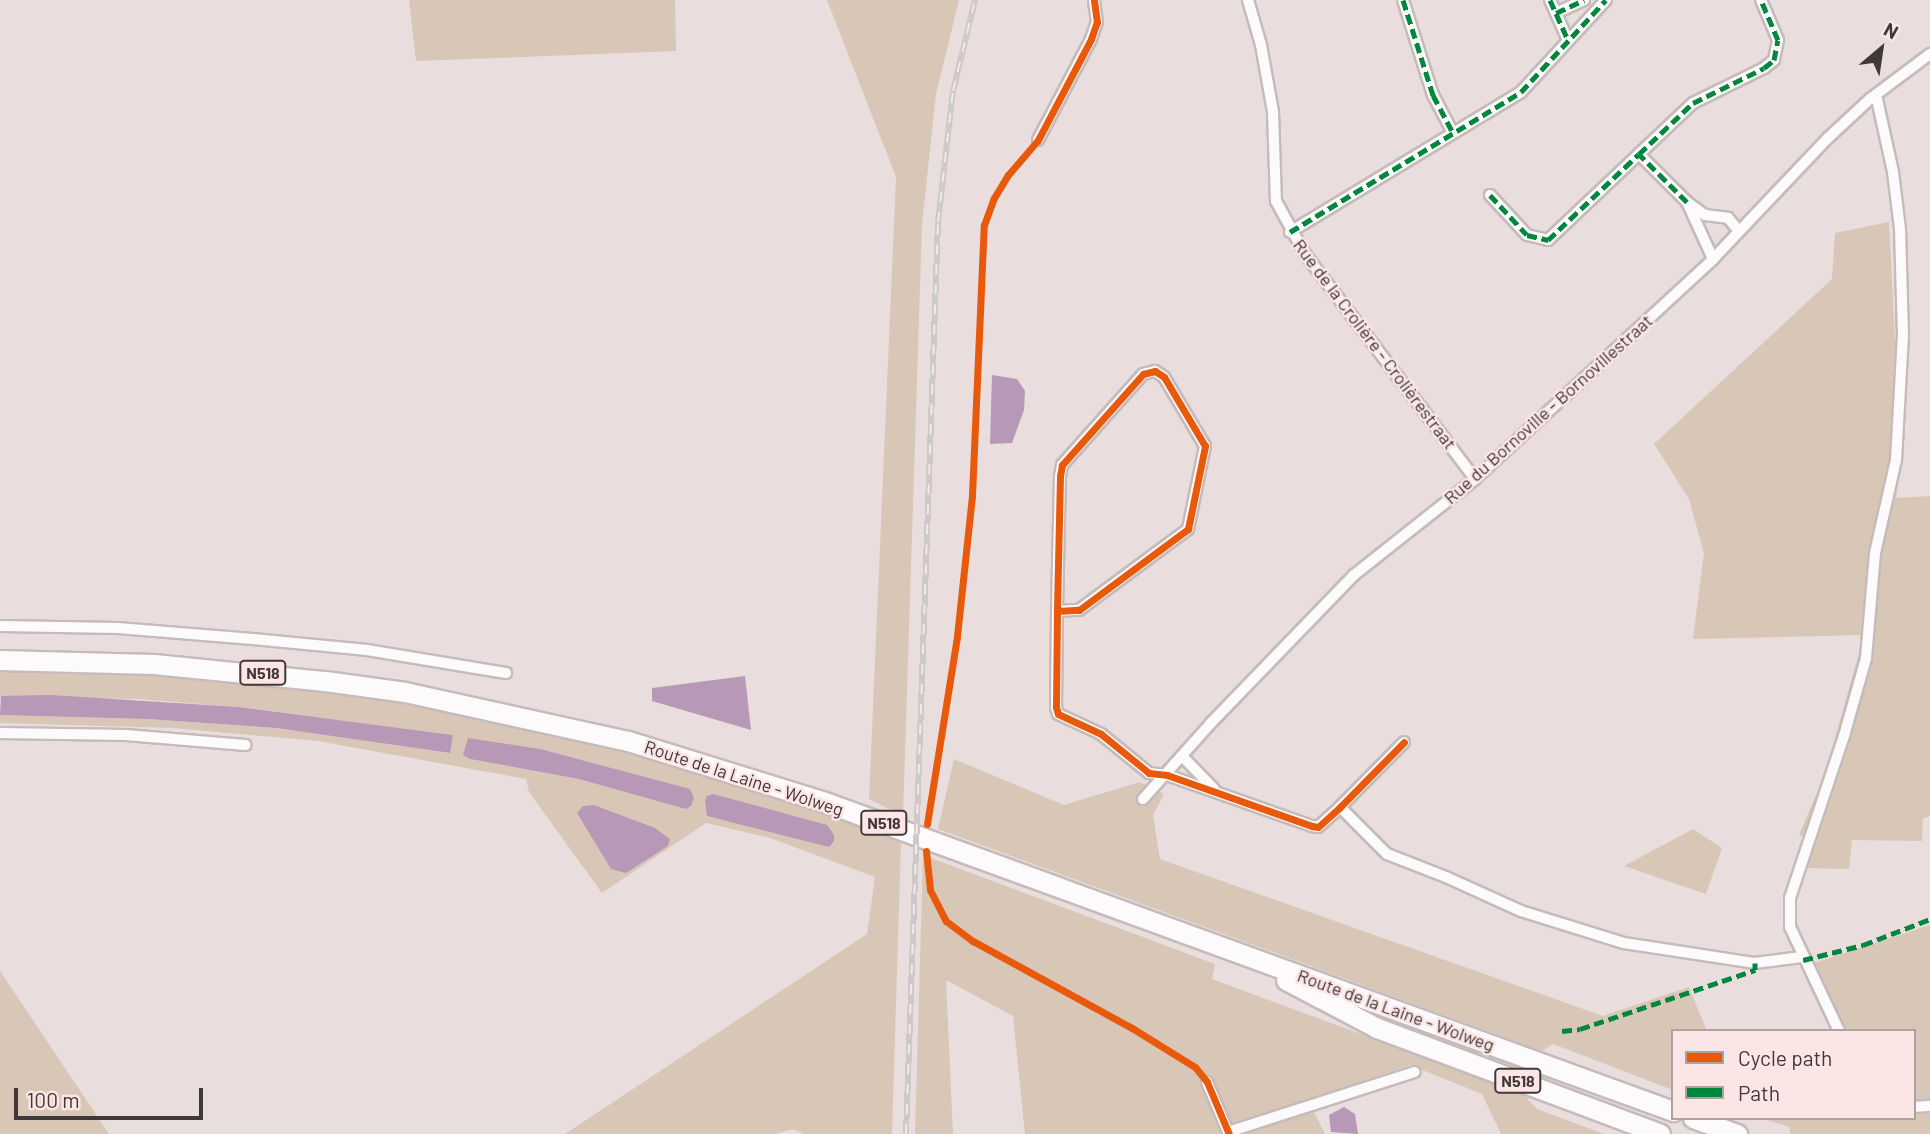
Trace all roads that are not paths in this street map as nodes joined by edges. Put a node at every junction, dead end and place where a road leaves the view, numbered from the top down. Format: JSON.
{"nodes":[{"id":1,"x":1094,"y":0,"type":"edge"},
{"id":2,"x":1248,"y":0,"type":"edge"},
{"id":3,"x":1403,"y":0,"type":"edge"},
{"id":4,"x":1550,"y":0,"type":"edge"},
{"id":5,"x":1584,"y":0,"type":"edge"},
{"id":6,"x":1606,"y":0,"type":"edge"},
{"id":7,"x":1761,"y":0,"type":"edge"},
{"id":8,"x":1556,"y":13,"type":"junction"},
{"id":9,"x":1567,"y":40,"type":"junction"},
{"id":10,"x":1930,"y":54,"type":"edge"},
{"id":11,"x":1877,"y":94,"type":"junction"},
{"id":12,"x":1452,"y":131,"type":"junction"},
{"id":13,"x":1038,"y":140,"type":"dead end"},
{"id":14,"x":1639,"y":154,"type":"junction"},
{"id":15,"x":1490,"y":195,"type":"dead end"},
{"id":16,"x":1687,"y":202,"type":"junction"},
{"id":17,"x":1290,"y":232,"type":"junction"},
{"id":18,"x":1739,"y":232,"type":"junction"},
{"id":19,"x":1713,"y":259,"type":"junction"},
{"id":20,"x":1475,"y":479,"type":"junction"},
{"id":21,"x":1057,"y":611,"type":"junction"},
{"id":22,"x":0,"y":626,"type":"edge"},
{"id":23,"x":0,"y":660,"type":"edge"},
{"id":24,"x":506,"y":673,"type":"dead end"},
{"id":25,"x":0,"y":733,"type":"edge"},
{"id":26,"x":1404,"y":743,"type":"dead end"},
{"id":27,"x":246,"y":745,"type":"dead end"},
{"id":28,"x":1182,"y":757,"type":"junction"},
{"id":29,"x":1167,"y":775,"type":"junction"},
{"id":30,"x":1216,"y":791,"type":"junction"},
{"id":31,"x":1143,"y":799,"type":"dead end"},
{"id":32,"x":1340,"y":807,"type":"junction"},
{"id":33,"x":1237,"y":952,"type":"junction"},
{"id":34,"x":1802,"y":957,"type":"junction"},
{"id":35,"x":1838,"y":1029,"type":"edge"},
{"id":36,"x":1415,"y":1072,"type":"dead end"},
{"id":37,"x":1207,"y":1082,"type":"dead end"},
{"id":38,"x":1671,"y":1110,"type":"edge"},
{"id":39,"x":1698,"y":1120,"type":"edge"},
{"id":40,"x":1229,"y":1133,"type":"edge"},
{"id":41,"x":1660,"y":1134,"type":"edge"},
{"id":42,"x":1737,"y":1134,"type":"edge"}],
"edges":[{"from":1,"to":13,"type":"street"},
{"from":2,"to":17,"type":"street","name":"Rue de la Crolière - Crolièrestraat"},
{"from":3,"to":12,"type":"street"},
{"from":4,"to":8,"type":"street"},
{"from":5,"to":8,"type":"street"},
{"from":6,"to":9,"type":"street"},
{"from":7,"to":14,"type":"street"},
{"from":8,"to":9,"type":"street"},
{"from":9,"to":12,"type":"street"},
{"from":10,"to":11,"type":"street","name":"Rue du Bornoville - Bornovillestraat"},
{"from":11,"to":18,"type":"street","name":"Rue du Bornoville - Bornovillestraat"},
{"from":11,"to":34,"type":"street"},
{"from":12,"to":17,"type":"street"},
{"from":14,"to":15,"type":"street"},
{"from":14,"to":16,"type":"street"},
{"from":16,"to":18,"type":"street"},
{"from":16,"to":19,"type":"street"},
{"from":17,"to":20,"type":"street","name":"Rue de la Crolière - Crolièrestraat"},
{"from":18,"to":19,"type":"street","name":"Rue du Bornoville - Bornovillestraat"},
{"from":19,"to":20,"type":"street","name":"Rue du Bornoville - Bornovillestraat"},
{"from":20,"to":28,"type":"street","name":"Rue du Bornoville - Bornovillestraat"},
{"from":21,"to":21,"type":"street"},
{"from":21,"to":29,"type":"street"},
{"from":22,"to":24,"type":"street"},
{"from":23,"to":33,"type":"highway","name":"Route de la Laine - Wolweg","number":"N518"},
{"from":25,"to":27,"type":"street"},
{"from":26,"to":32,"type":"street"},
{"from":28,"to":29,"type":"street","name":"Rue du Bornoville - Bornovillestraat"},
{"from":28,"to":30,"type":"street"},
{"from":29,"to":30,"type":"street"},
{"from":29,"to":31,"type":"street","name":"Rue du Bornoville - Bornovillestraat"},
{"from":30,"to":32,"type":"street"},
{"from":32,"to":34,"type":"street"},
{"from":33,"to":38,"type":"highway","name":"Route de la Laine - Wolweg","number":"N518"},
{"from":33,"to":41,"type":"highway","name":"Route de la Laine - Wolweg","number":"N518"},
{"from":34,"to":35,"type":"street"},
{"from":36,"to":40,"type":"street"},
{"from":37,"to":40,"type":"street"},
{"from":39,"to":42,"type":"highway"}]}
